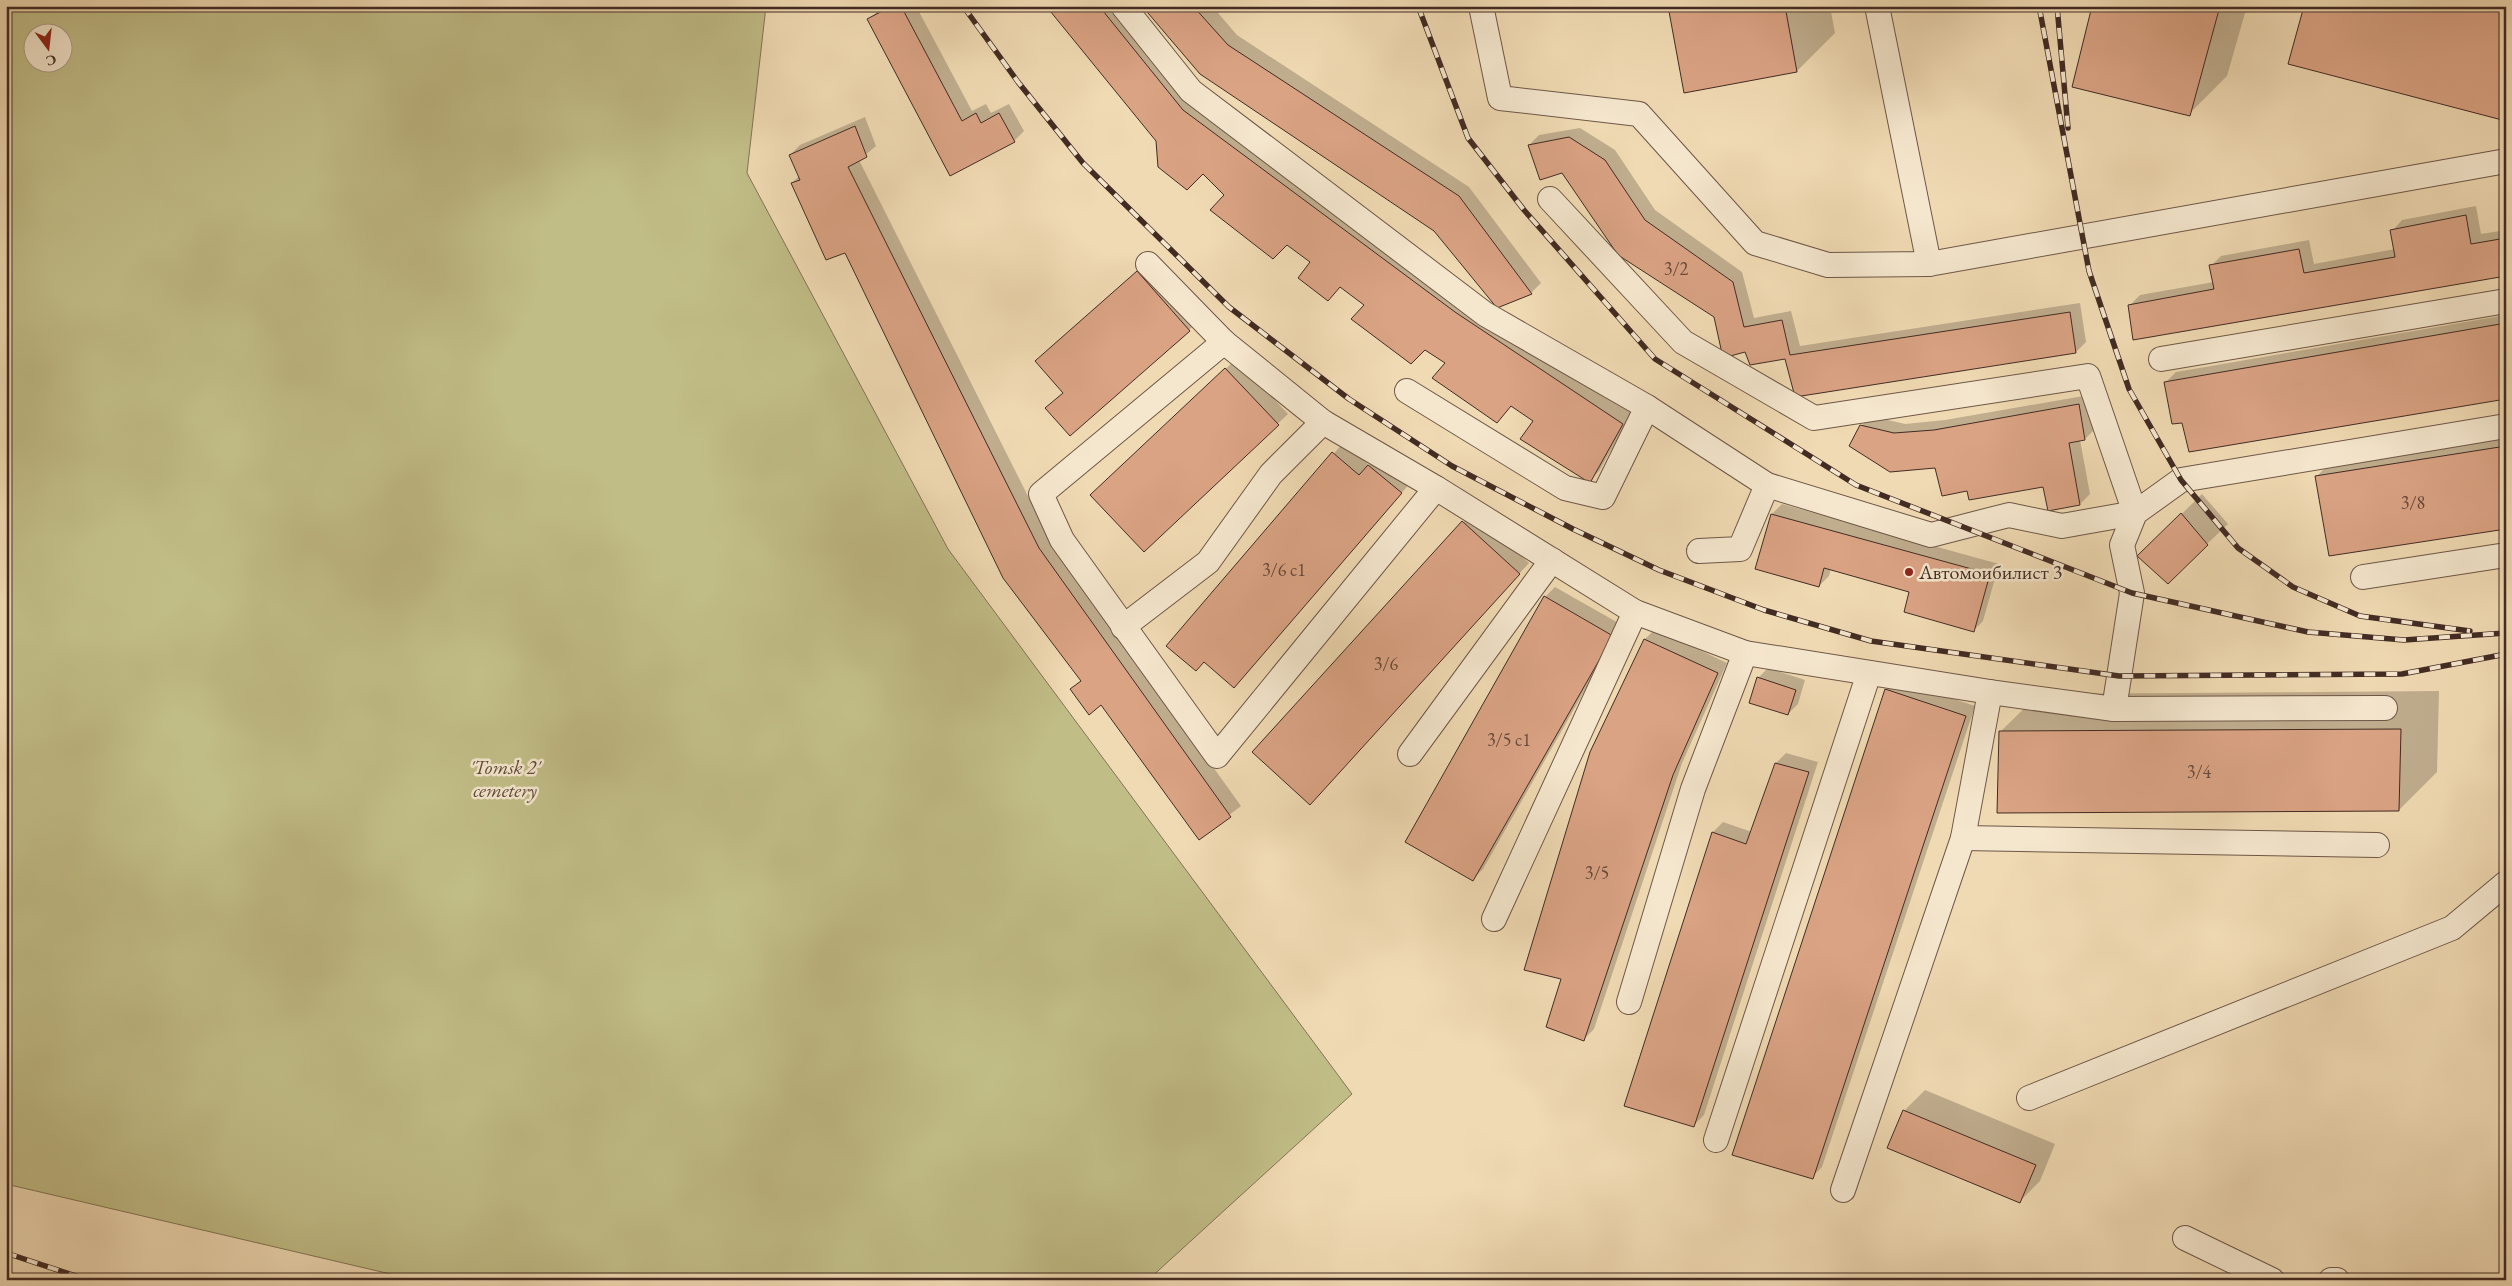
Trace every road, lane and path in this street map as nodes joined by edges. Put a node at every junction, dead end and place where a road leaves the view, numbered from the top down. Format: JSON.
{"nodes":[{"id":1,"x":1123,"y":6,"type":"edge"},
{"id":2,"x":1480,"y":6,"type":"edge"},
{"id":3,"x":1877,"y":6,"type":"edge"},
{"id":4,"x":2506,"y":161,"type":"edge"},
{"id":5,"x":1550,"y":199,"type":"dead end"},
{"id":6,"x":1148,"y":264,"type":"dead end"},
{"id":7,"x":1929,"y":264,"type":"junction"},
{"id":8,"x":2506,"y":301,"type":"edge"},
{"id":9,"x":1224,"y":342,"type":"junction"},
{"id":10,"x":2160,"y":359,"type":"dead end"},
{"id":11,"x":1407,"y":392,"type":"dead end"},
{"id":12,"x":1647,"y":407,"type":"junction"},
{"id":13,"x":1323,"y":422,"type":"junction"},
{"id":14,"x":2506,"y":426,"type":"edge"},
{"id":15,"x":1767,"y":484,"type":"junction"},
{"id":16,"x":1436,"y":488,"type":"junction"},
{"id":17,"x":2135,"y":513,"type":"junction"},
{"id":18,"x":1699,"y":551,"type":"dead end"},
{"id":19,"x":2506,"y":555,"type":"edge"},
{"id":20,"x":1552,"y":560,"type":"junction"},
{"id":21,"x":2363,"y":577,"type":"dead end"},
{"id":22,"x":1635,"y":612,"type":"junction"},
{"id":23,"x":1124,"y":627,"type":"junction"},
{"id":24,"x":1745,"y":653,"type":"junction"},
{"id":25,"x":1869,"y":673,"type":"junction"},
{"id":26,"x":1990,"y":692,"type":"junction"},
{"id":27,"x":2385,"y":708,"type":"dead end"},
{"id":28,"x":2114,"y":709,"type":"junction"},
{"id":29,"x":1410,"y":754,"type":"dead end"},
{"id":30,"x":1963,"y":838,"type":"junction"},
{"id":31,"x":2377,"y":845,"type":"dead end"},
{"id":32,"x":2506,"y":883,"type":"edge"},
{"id":33,"x":1494,"y":919,"type":"dead end"},
{"id":34,"x":1629,"y":1002,"type":"dead end"},
{"id":35,"x":2029,"y":1098,"type":"dead end"},
{"id":36,"x":1716,"y":1140,"type":"dead end"},
{"id":37,"x":1843,"y":1190,"type":"dead end"},
{"id":38,"x":2185,"y":1238,"type":"dead end"},
{"id":39,"x":2272,"y":1280,"type":"edge"},
{"id":40,"x":2331,"y":1280,"type":"edge"},
{"id":41,"x":2337,"y":1280,"type":"edge"}],
"edges":[{"from":1,"to":12,"type":"lane"},
{"from":2,"to":7,"type":"lane"},
{"from":3,"to":7,"type":"lane"},
{"from":4,"to":7,"type":"lane"},
{"from":5,"to":17,"type":"lane"},
{"from":6,"to":9,"type":"lane"},
{"from":8,"to":10,"type":"lane"},
{"from":9,"to":13,"type":"lane"},
{"from":9,"to":23,"type":"lane"},
{"from":11,"to":12,"type":"lane"},
{"from":12,"to":15,"type":"lane"},
{"from":13,"to":16,"type":"lane"},
{"from":13,"to":23,"type":"lane"},
{"from":14,"to":17,"type":"lane"},
{"from":15,"to":17,"type":"lane"},
{"from":15,"to":18,"type":"lane"},
{"from":16,"to":20,"type":"lane"},
{"from":16,"to":23,"type":"lane"},
{"from":17,"to":28,"type":"lane"},
{"from":19,"to":21,"type":"lane"},
{"from":20,"to":22,"type":"lane"},
{"from":20,"to":29,"type":"lane"},
{"from":22,"to":24,"type":"lane"},
{"from":22,"to":33,"type":"lane"},
{"from":24,"to":25,"type":"lane"},
{"from":24,"to":34,"type":"lane"},
{"from":25,"to":26,"type":"lane"},
{"from":25,"to":36,"type":"lane"},
{"from":26,"to":28,"type":"lane"},
{"from":26,"to":30,"type":"lane"},
{"from":27,"to":28,"type":"lane"},
{"from":30,"to":31,"type":"lane"},
{"from":30,"to":37,"type":"lane"},
{"from":32,"to":35,"type":"lane"},
{"from":38,"to":39,"type":"lane"},
{"from":40,"to":41,"type":"lane"}]}
